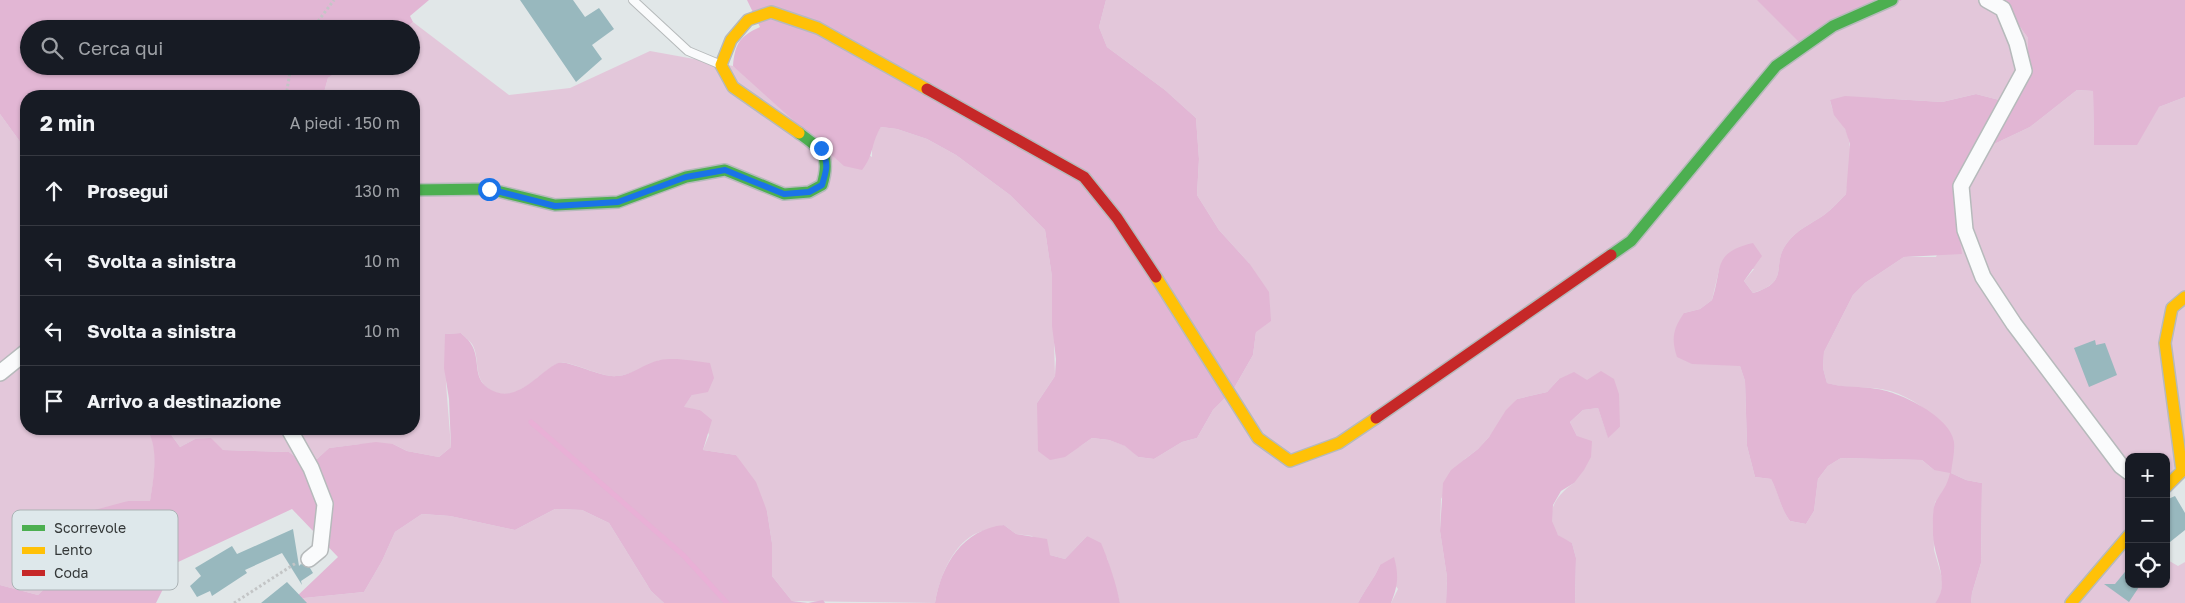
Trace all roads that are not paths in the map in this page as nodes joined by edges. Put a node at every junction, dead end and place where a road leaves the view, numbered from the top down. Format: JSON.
{"nodes":[{"id":1,"x":632,"y":0,"type":"edge"},
{"id":2,"x":1892,"y":0,"type":"edge"},
{"id":3,"x":1987,"y":0,"type":"edge"},
{"id":4,"x":721,"y":65,"type":"junction"},
{"id":5,"x":420,"y":190,"type":"edge"},
{"id":6,"x":2185,"y":297,"type":"edge"},
{"id":7,"x":20,"y":357,"type":"edge"},
{"id":8,"x":0,"y":373,"type":"edge"},
{"id":9,"x":292,"y":435,"type":"edge"},
{"id":10,"x":2125,"y":469,"type":"edge"},
{"id":11,"x":2183,"y":473,"type":"edge"},
{"id":12,"x":2170,"y":484,"type":"edge"},
{"id":13,"x":2125,"y":540,"type":"edge"},
{"id":14,"x":309,"y":559,"type":"road end"},
{"id":15,"x":2071,"y":603,"type":"edge"}],
"edges":[{"from":1,"to":4,"type":"lane"},
{"from":2,"to":4,"type":"street"},
{"from":3,"to":10,"type":"street"},
{"from":4,"to":5,"type":"street"},
{"from":6,"to":11,"type":"street"},
{"from":7,"to":8,"type":"street"},
{"from":9,"to":14,"type":"street"},
{"from":11,"to":12,"type":"street"},
{"from":13,"to":15,"type":"street"}]}
